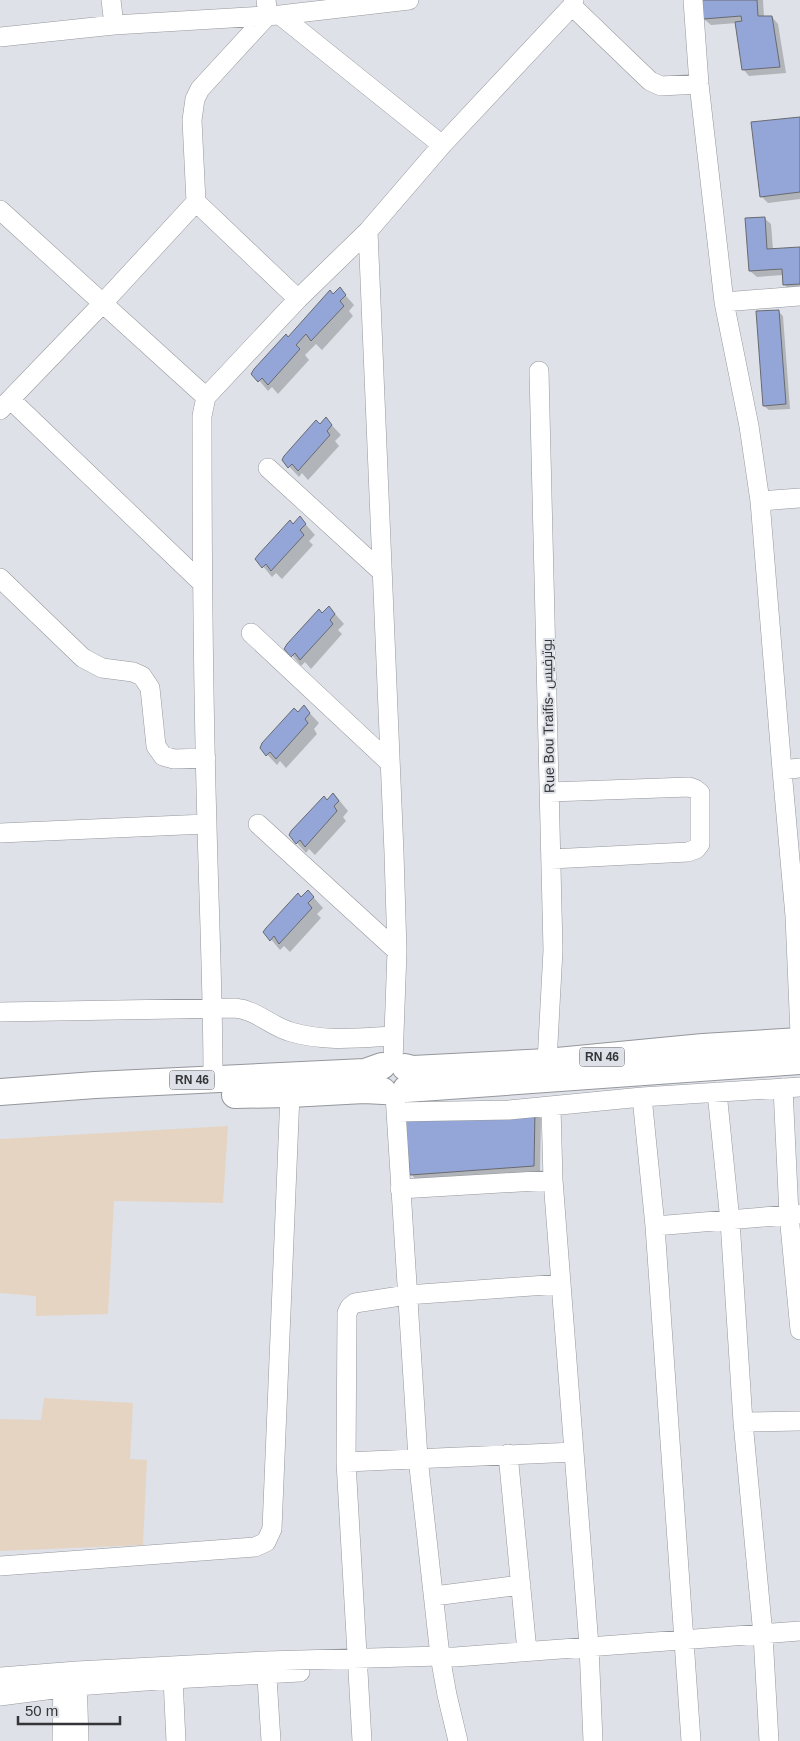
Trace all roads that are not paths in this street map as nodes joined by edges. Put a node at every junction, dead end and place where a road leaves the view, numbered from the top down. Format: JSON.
{"nodes":[{"id":1,"x":111,"y":0,"type":"edge"},
{"id":2,"x":409,"y":0,"type":"edge"},
{"id":3,"x":693,"y":0,"type":"edge"},
{"id":4,"x":573,"y":3,"type":"edge"},
{"id":5,"x":271,"y":10,"type":"edge"},
{"id":6,"x":114,"y":25,"type":"junction"},
{"id":7,"x":0,"y":37,"type":"edge"},
{"id":8,"x":699,"y":84,"type":"junction"},
{"id":9,"x":442,"y":145,"type":"junction"},
{"id":10,"x":196,"y":202,"type":"junction"},
{"id":11,"x":0,"y":210,"type":"edge"},
{"id":12,"x":368,"y":231,"type":"junction"},
{"id":13,"x":800,"y":296,"type":"edge"},
{"id":14,"x":298,"y":299,"type":"junction"},
{"id":15,"x":724,"y":302,"type":"junction"},
{"id":16,"x":103,"y":303,"type":"junction"},
{"id":17,"x":539,"y":371,"type":"dead end"},
{"id":18,"x":206,"y":397,"type":"junction"},
{"id":19,"x":6,"y":405,"type":"edge"},
{"id":20,"x":268,"y":468,"type":"dead end"},
{"id":21,"x":800,"y":498,"type":"edge"},
{"id":22,"x":760,"y":501,"type":"junction"},
{"id":23,"x":382,"y":572,"type":"junction"},
{"id":24,"x":0,"y":578,"type":"edge"},
{"id":25,"x":202,"y":583,"type":"junction"},
{"id":26,"x":250,"y":633,"type":"dead end"},
{"id":27,"x":206,"y":758,"type":"junction"},
{"id":28,"x":390,"y":763,"type":"junction"},
{"id":29,"x":791,"y":769,"type":"edge"},
{"id":30,"x":550,"y":792,"type":"junction"},
{"id":31,"x":206,"y":824,"type":"junction"},
{"id":32,"x":258,"y":824,"type":"dead end"},
{"id":33,"x":0,"y":833,"type":"edge"},
{"id":34,"x":551,"y":859,"type":"junction"},
{"id":35,"x":397,"y":951,"type":"junction"},
{"id":36,"x":213,"y":1008,"type":"junction"},
{"id":37,"x":0,"y":1012,"type":"edge"},
{"id":38,"x":800,"y":1034,"type":"edge"},
{"id":39,"x":394,"y":1036,"type":"junction"},
{"id":40,"x":800,"y":1041,"type":"edge"},
{"id":41,"x":800,"y":1061,"type":"edge"},
{"id":42,"x":547,"y":1062,"type":"junction"},
{"id":43,"x":213,"y":1079,"type":"junction"},
{"id":44,"x":394,"y":1083,"type":"junction"},
{"id":45,"x":792,"y":1088,"type":"edge"},
{"id":46,"x":0,"y":1092,"type":"edge"},
{"id":47,"x":717,"y":1092,"type":"junction"},
{"id":48,"x":290,"y":1094,"type":"junction"},
{"id":49,"x":642,"y":1097,"type":"junction"},
{"id":50,"x":0,"y":1107,"type":"edge"},
{"id":51,"x":551,"y":1107,"type":"junction"},
{"id":52,"x":553,"y":1180,"type":"junction"},
{"id":53,"x":400,"y":1189,"type":"junction"},
{"id":54,"x":794,"y":1214,"type":"edge"},
{"id":55,"x":730,"y":1221,"type":"junction"},
{"id":56,"x":656,"y":1226,"type":"junction"},
{"id":57,"x":561,"y":1284,"type":"junction"},
{"id":58,"x":407,"y":1295,"type":"junction"},
{"id":59,"x":800,"y":1320,"type":"edge"},
{"id":60,"x":800,"y":1421,"type":"edge"},
{"id":61,"x":744,"y":1422,"type":"junction"},
{"id":62,"x":574,"y":1452,"type":"junction"},
{"id":63,"x":508,"y":1454,"type":"junction"},
{"id":64,"x":418,"y":1458,"type":"junction"},
{"id":65,"x":346,"y":1462,"type":"junction"},
{"id":66,"x":0,"y":1566,"type":"edge"},
{"id":67,"x":521,"y":1585,"type":"junction"},
{"id":68,"x":434,"y":1596,"type":"junction"},
{"id":69,"x":800,"y":1631,"type":"edge"},
{"id":70,"x":763,"y":1635,"type":"junction"},
{"id":71,"x":683,"y":1641,"type":"junction"},
{"id":72,"x":589,"y":1646,"type":"junction"},
{"id":73,"x":527,"y":1651,"type":"junction"},
{"id":74,"x":445,"y":1659,"type":"junction"},
{"id":75,"x":357,"y":1663,"type":"junction"},
{"id":76,"x":266,"y":1668,"type":"junction"},
{"id":77,"x":0,"y":1677,"type":"edge"},
{"id":78,"x":70,"y":1679,"type":"junction"},
{"id":79,"x":173,"y":1679,"type":"junction"},
{"id":80,"x":0,"y":1696,"type":"edge"},
{"id":81,"x":457,"y":1740,"type":"edge"},
{"id":82,"x":62,"y":1741,"type":"edge"},
{"id":83,"x":79,"y":1741,"type":"edge"},
{"id":84,"x":176,"y":1741,"type":"edge"},
{"id":85,"x":270,"y":1741,"type":"edge"},
{"id":86,"x":362,"y":1741,"type":"edge"},
{"id":87,"x":592,"y":1741,"type":"edge"},
{"id":88,"x":691,"y":1741,"type":"edge"},
{"id":89,"x":769,"y":1741,"type":"edge"}],
"edges":[{"from":1,"to":6,"type":"street"},
{"from":2,"to":5,"type":"street"},
{"from":3,"to":8,"type":"street"},
{"from":4,"to":8,"type":"street"},
{"from":4,"to":9,"type":"street"},
{"from":5,"to":6,"type":"street"},
{"from":5,"to":9,"type":"street"},
{"from":5,"to":10,"type":"street"},
{"from":6,"to":7,"type":"street"},
{"from":8,"to":15,"type":"street"},
{"from":9,"to":12,"type":"street"},
{"from":10,"to":14,"type":"street"},
{"from":10,"to":16,"type":"street"},
{"from":11,"to":16,"type":"street"},
{"from":12,"to":14,"type":"street"},
{"from":12,"to":23,"type":"street"},
{"from":13,"to":15,"type":"street"},
{"from":14,"to":18,"type":"street"},
{"from":15,"to":22,"type":"street"},
{"from":16,"to":18,"type":"street"},
{"from":16,"to":19,"type":"street"},
{"from":17,"to":30,"type":"street","name":"Rue Bou Traifis- بوترفيس"},
{"from":18,"to":25,"type":"street"},
{"from":19,"to":25,"type":"street"},
{"from":20,"to":23,"type":"street"},
{"from":21,"to":22,"type":"street"},
{"from":22,"to":29,"type":"street"},
{"from":23,"to":28,"type":"street"},
{"from":24,"to":27,"type":"street"},
{"from":25,"to":27,"type":"street"},
{"from":26,"to":28,"type":"street"},
{"from":27,"to":31,"type":"street"},
{"from":28,"to":35,"type":"street"},
{"from":29,"to":38,"type":"street"},
{"from":30,"to":34,"type":"street","name":"Rue Bou Traifis- بوترفيس"},
{"from":30,"to":34,"type":"street"},
{"from":31,"to":33,"type":"street"},
{"from":31,"to":36,"type":"street"},
{"from":32,"to":35,"type":"street"},
{"from":34,"to":42,"type":"street","name":"Rue Bou Traifis- بوترفيس"},
{"from":35,"to":39,"type":"street"},
{"from":36,"to":37,"type":"street"},
{"from":36,"to":39,"type":"street"},
{"from":36,"to":43,"type":"street"},
{"from":39,"to":44,"type":"street"},
{"from":40,"to":42,"type":"highway","number":"RN 46"},
{"from":41,"to":44,"type":"highway","number":"RN 46"},
{"from":42,"to":44,"type":"highway","number":"RN 46"},
{"from":43,"to":44,"type":"highway","number":"RN 46"},
{"from":43,"to":46,"type":"highway","number":"RN 46"},
{"from":44,"to":48,"type":"highway","number":"RN 46"},
{"from":44,"to":51,"type":"street"},
{"from":44,"to":53,"type":"street"},
{"from":45,"to":47,"type":"street"},
{"from":45,"to":54,"type":"street"},
{"from":47,"to":49,"type":"street"},
{"from":47,"to":55,"type":"street"},
{"from":48,"to":50,"type":"highway","number":"RN 46"},
{"from":48,"to":66,"type":"street"},
{"from":49,"to":51,"type":"street"},
{"from":49,"to":56,"type":"street"},
{"from":51,"to":52,"type":"street"},
{"from":52,"to":53,"type":"street"},
{"from":52,"to":57,"type":"street"},
{"from":53,"to":58,"type":"street"},
{"from":54,"to":55,"type":"street"},
{"from":54,"to":59,"type":"street"},
{"from":55,"to":56,"type":"street"},
{"from":55,"to":61,"type":"street"},
{"from":56,"to":71,"type":"street"},
{"from":57,"to":58,"type":"street"},
{"from":57,"to":62,"type":"street"},
{"from":58,"to":64,"type":"street"},
{"from":58,"to":65,"type":"street"},
{"from":60,"to":61,"type":"street"},
{"from":61,"to":70,"type":"street"},
{"from":62,"to":63,"type":"street"},
{"from":62,"to":72,"type":"street"},
{"from":63,"to":64,"type":"street"},
{"from":63,"to":67,"type":"street"},
{"from":64,"to":65,"type":"street"},
{"from":64,"to":68,"type":"street"},
{"from":65,"to":75,"type":"street"},
{"from":67,"to":68,"type":"street"},
{"from":67,"to":73,"type":"street"},
{"from":68,"to":74,"type":"street"},
{"from":69,"to":70,"type":"street"},
{"from":70,"to":71,"type":"street"},
{"from":70,"to":89,"type":"street"},
{"from":71,"to":72,"type":"street"},
{"from":71,"to":88,"type":"street"},
{"from":72,"to":73,"type":"street"},
{"from":72,"to":87,"type":"street"},
{"from":73,"to":74,"type":"street"},
{"from":74,"to":75,"type":"street"},
{"from":74,"to":81,"type":"street"},
{"from":75,"to":76,"type":"street"},
{"from":75,"to":86,"type":"street"},
{"from":76,"to":78,"type":"street"},
{"from":76,"to":79,"type":"street"},
{"from":76,"to":85,"type":"street"},
{"from":77,"to":78,"type":"street"},
{"from":78,"to":79,"type":"street"},
{"from":78,"to":80,"type":"street"},
{"from":78,"to":82,"type":"street"},
{"from":78,"to":83,"type":"street"},
{"from":79,"to":84,"type":"street"}]}
